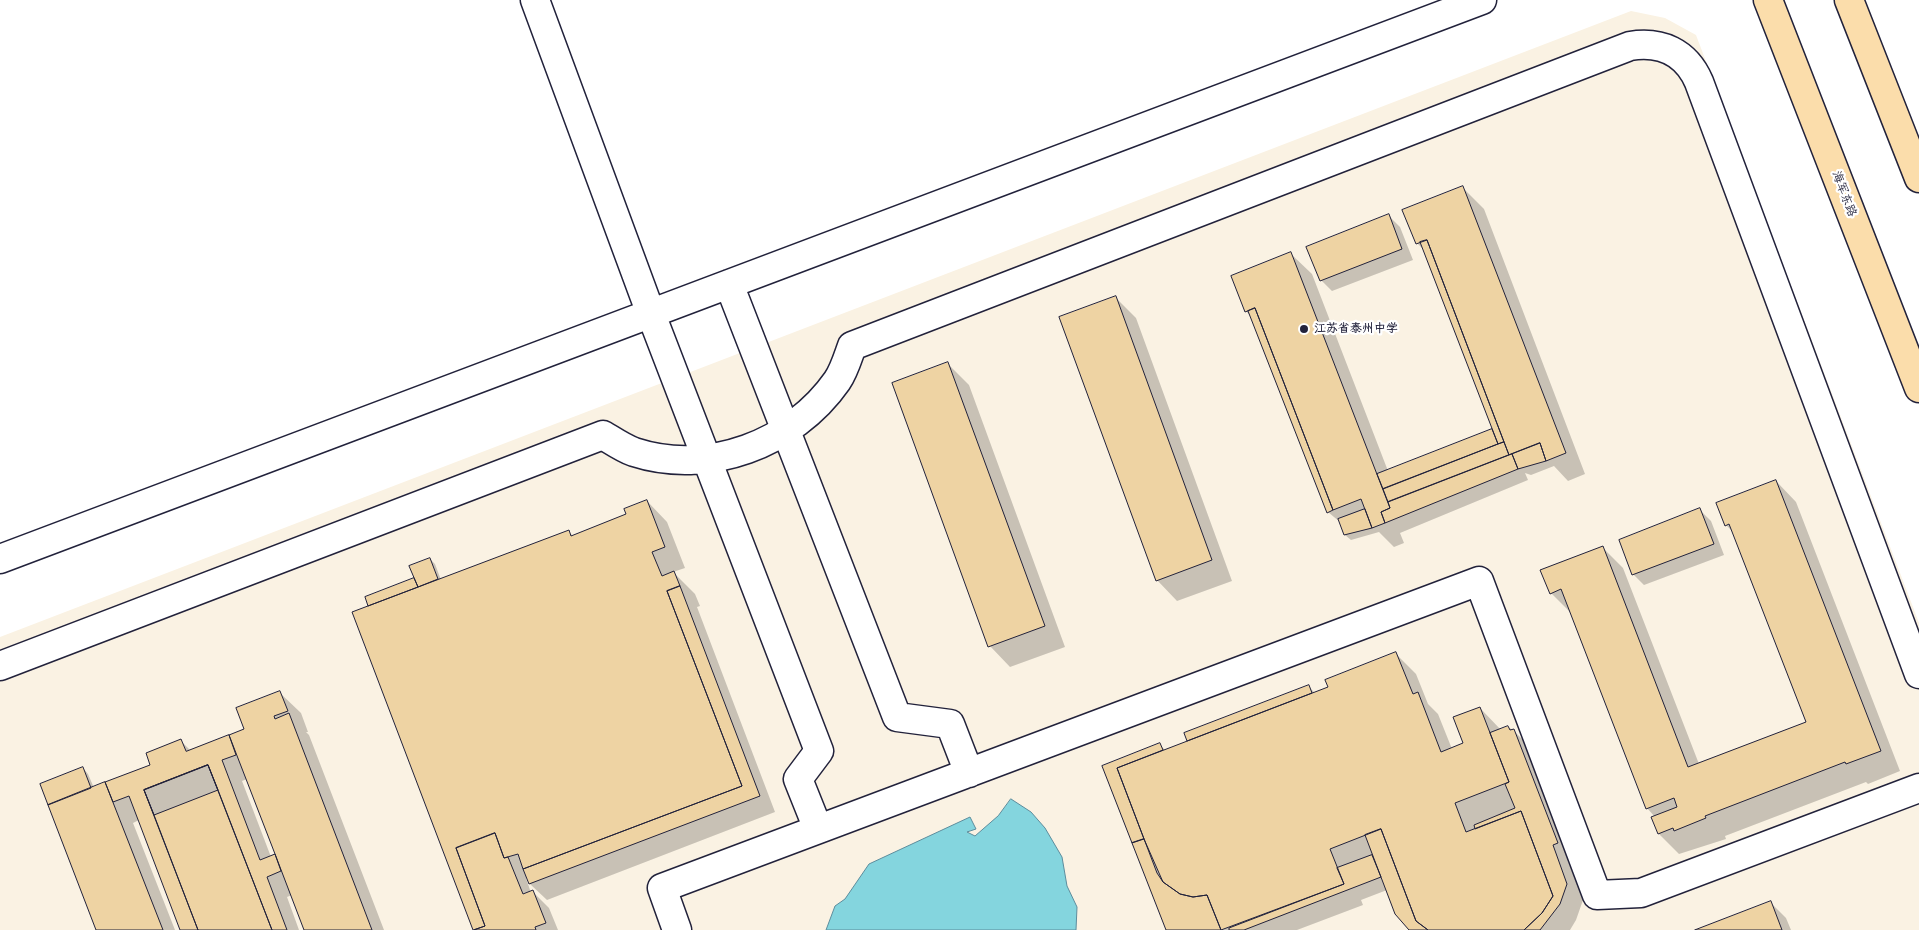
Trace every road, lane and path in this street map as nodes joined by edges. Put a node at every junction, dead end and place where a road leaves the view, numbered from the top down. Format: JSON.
{"nodes":[{"id":1,"x":536,"y":0,"type":"edge"},
{"id":2,"x":1482,"y":0,"type":"edge"},
{"id":3,"x":1768,"y":0,"type":"edge"},
{"id":4,"x":1849,"y":0,"type":"edge"},
{"id":5,"x":1919,"y":178,"type":"edge"},
{"id":6,"x":729,"y":284,"type":"junction"},
{"id":7,"x":651,"y":314,"type":"junction"},
{"id":8,"x":1919,"y":388,"type":"edge"},
{"id":9,"x":786,"y":430,"type":"junction"},
{"id":10,"x":706,"y":458,"type":"junction"},
{"id":11,"x":0,"y":559,"type":"edge"},
{"id":12,"x":0,"y":666,"type":"edge"},
{"id":13,"x":1919,"y":674,"type":"edge"},
{"id":14,"x":969,"y":773,"type":"junction"},
{"id":15,"x":1919,"y":788,"type":"edge"},
{"id":16,"x":818,"y":829,"type":"junction"},
{"id":17,"x":678,"y":930,"type":"edge"}],
"edges":[{"from":1,"to":7,"type":"street"},
{"from":2,"to":6,"type":"street"},
{"from":3,"to":8,"type":"main road","name":"海军东路"},
{"from":4,"to":5,"type":"main road"},
{"from":6,"to":7,"type":"street"},
{"from":6,"to":9,"type":"street"},
{"from":7,"to":10,"type":"street"},
{"from":7,"to":11,"type":"street"},
{"from":9,"to":10,"type":"street"},
{"from":9,"to":13,"type":"street"},
{"from":9,"to":14,"type":"street"},
{"from":10,"to":12,"type":"street"},
{"from":10,"to":16,"type":"street"},
{"from":14,"to":15,"type":"street"},
{"from":14,"to":16,"type":"street"},
{"from":16,"to":17,"type":"street"}]}
